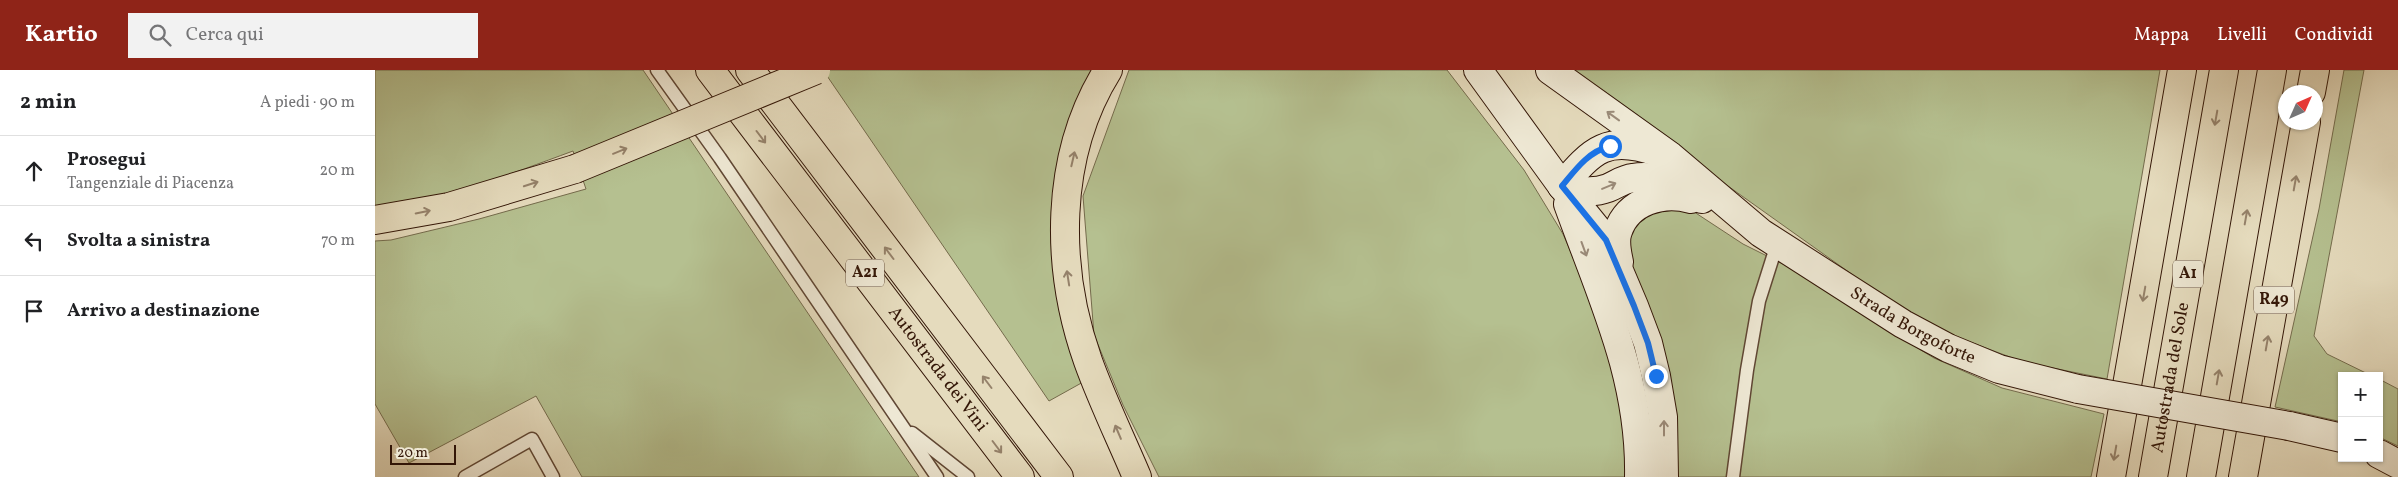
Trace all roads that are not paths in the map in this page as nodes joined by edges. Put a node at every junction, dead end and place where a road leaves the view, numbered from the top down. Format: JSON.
{"nodes":[{"id":1,"x":657,"y":70,"type":"edge"},
{"id":2,"x":710,"y":70,"type":"edge"},
{"id":3,"x":749,"y":70,"type":"edge"},
{"id":4,"x":816,"y":70,"type":"edge"},
{"id":5,"x":1108,"y":70,"type":"edge"},
{"id":6,"x":1478,"y":70,"type":"edge"},
{"id":7,"x":1550,"y":70,"type":"edge"},
{"id":8,"x":2169,"y":70,"type":"edge"},
{"id":9,"x":2182,"y":70,"type":"edge"},
{"id":10,"x":2224,"y":70,"type":"edge"},
{"id":11,"x":2272,"y":70,"type":"edge"},
{"id":12,"x":2315,"y":70,"type":"edge"},
{"id":13,"x":2312,"y":85,"type":"edge"},
{"id":14,"x":2305,"y":130,"type":"edge"},
{"id":15,"x":1670,"y":156,"type":"junction"},
{"id":16,"x":1562,"y":186,"type":"junction"},
{"id":17,"x":375,"y":220,"type":"edge"},
{"id":18,"x":1769,"y":239,"type":"junction"},
{"id":19,"x":2152,"y":246,"type":"junction"},
{"id":20,"x":1620,"y":272,"type":"junction"},
{"id":21,"x":902,"y":426,"type":"junction"},
{"id":22,"x":2338,"y":437,"type":"edge"},
{"id":23,"x":2383,"y":456,"type":"edge"},
{"id":24,"x":2398,"y":464,"type":"edge"},
{"id":25,"x":465,"y":477,"type":"edge"},
{"id":26,"x":553,"y":477,"type":"edge"},
{"id":27,"x":937,"y":477,"type":"edge"},
{"id":28,"x":968,"y":477,"type":"edge"},
{"id":29,"x":1020,"y":477,"type":"edge"},
{"id":30,"x":1059,"y":477,"type":"edge"},
{"id":31,"x":1137,"y":477,"type":"edge"},
{"id":32,"x":1639,"y":477,"type":"edge"},
{"id":33,"x":1663,"y":477,"type":"edge"},
{"id":34,"x":1733,"y":477,"type":"edge"},
{"id":35,"x":2111,"y":477,"type":"edge"},
{"id":36,"x":2153,"y":477,"type":"edge"},
{"id":37,"x":2201,"y":477,"type":"edge"},
{"id":38,"x":2243,"y":477,"type":"edge"}],
"edges":[{"from":1,"to":21,"type":"lane"},
{"from":2,"to":29,"type":"highway","name":"Autostrada dei Vini","number":"A21","one_way":true},
{"from":30,"to":3,"type":"highway","name":"Autostrada dei Vini","number":"A21","one_way":true},
{"from":17,"to":4,"type":"highway","one_way":true,"bridge":true},
{"from":31,"to":5,"type":"highway","one_way":true},
{"from":6,"to":16,"type":"street"},
{"from":15,"to":7,"type":"street","name":"Strada Borgoforte","one_way":true},
{"from":8,"to":19,"type":"highway"},
{"from":9,"to":19,"type":"highway"},
{"from":10,"to":36,"type":"highway","name":"Autostrada del Sole","number":"A1","one_way":true},
{"from":37,"to":11,"type":"highway","one_way":true},
{"from":12,"to":13,"type":"highway"},
{"from":38,"to":14,"type":"highway","number":"R49","one_way":true},
{"from":15,"to":16,"type":"street"},
{"from":15,"to":18,"type":"street","name":"Strada Borgoforte"},
{"from":16,"to":20,"type":"street"},
{"from":16,"to":20,"type":"street","one_way":true},
{"from":16,"to":32,"type":"street","one_way":true},
{"from":18,"to":22,"type":"street","name":"Strada Borgoforte","bridge":true},
{"from":18,"to":34,"type":"lane"},
{"from":19,"to":35,"type":"highway","one_way":true},
{"from":33,"to":20,"type":"street","one_way":true},
{"from":21,"to":27,"type":"lane"},
{"from":21,"to":28,"type":"lane"},
{"from":23,"to":24,"type":"street"},
{"from":25,"to":26,"type":"lane"}]}
